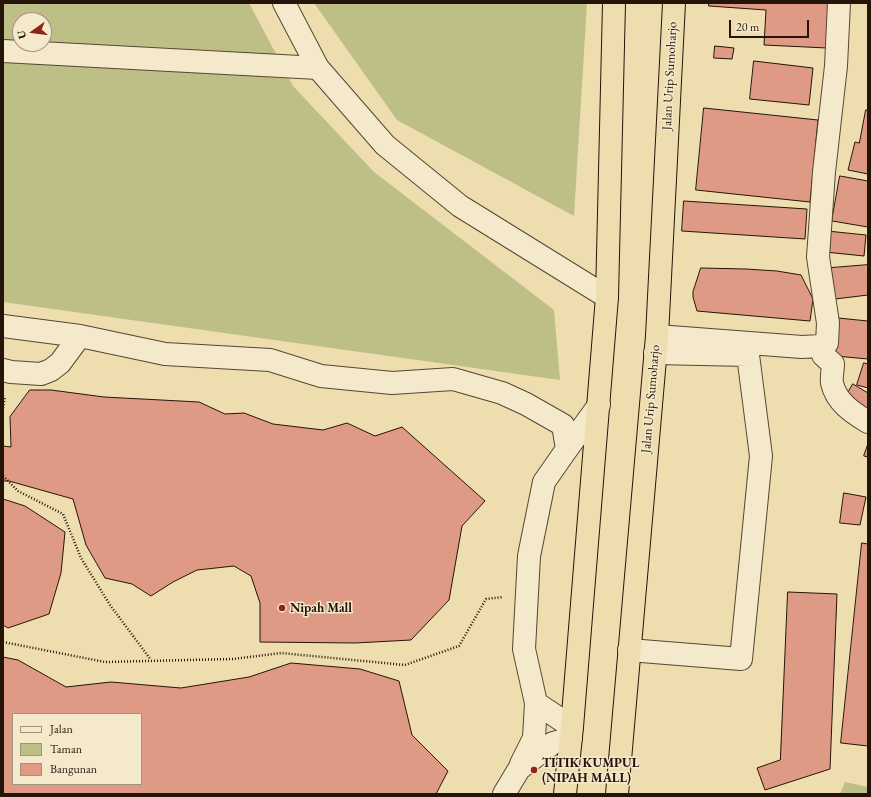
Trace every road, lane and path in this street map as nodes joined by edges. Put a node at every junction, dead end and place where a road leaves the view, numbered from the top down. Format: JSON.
{"nodes":[{"id":1,"x":284,"y":3,"type":"edge"},
{"id":2,"x":614,"y":3,"type":"edge"},
{"id":3,"x":674,"y":3,"type":"edge"},
{"id":4,"x":838,"y":3,"type":"edge"},
{"id":5,"x":3,"y":51,"type":"edge"},
{"id":6,"x":318,"y":68,"type":"junction"},
{"id":7,"x":608,"y":297,"type":"junction"},
{"id":8,"x":3,"y":326,"type":"edge"},
{"id":9,"x":80,"y":336,"type":"junction"},
{"id":10,"x":656,"y":345,"type":"junction"},
{"id":11,"x":821,"y":346,"type":"junction"},
{"id":12,"x":3,"y":370,"type":"edge"},
{"id":13,"x":599,"y":405,"type":"junction"},
{"id":14,"x":868,"y":422,"type":"edge"},
{"id":15,"x":569,"y":436,"type":"junction"},
{"id":16,"x":595,"y":447,"type":"junction"},
{"id":17,"x":3,"y":476,"type":"edge"},
{"id":18,"x":527,"y":594,"type":"junction"},
{"id":19,"x":3,"y":642,"type":"edge"},
{"id":20,"x":629,"y":650,"type":"junction"},
{"id":21,"x":151,"y":660,"type":"junction"},
{"id":22,"x":536,"y":703,"type":"junction"},
{"id":23,"x":572,"y":732,"type":"junction"},
{"id":24,"x":519,"y":768,"type":"junction"},
{"id":25,"x":504,"y":794,"type":"edge"},
{"id":26,"x":565,"y":794,"type":"edge"},
{"id":27,"x":617,"y":794,"type":"edge"}],
"edges":[{"from":1,"to":6,"type":"street"},
{"from":2,"to":7,"type":"highway"},
{"from":3,"to":10,"type":"highway","name":"Jalan Urip Sumoharjo"},
{"from":4,"to":11,"type":"street"},
{"from":5,"to":6,"type":"street"},
{"from":6,"to":7,"type":"street"},
{"from":7,"to":13,"type":"highway"},
{"from":8,"to":9,"type":"street"},
{"from":9,"to":12,"type":"street"},
{"from":9,"to":15,"type":"street"},
{"from":10,"to":11,"type":"street"},
{"from":10,"to":20,"type":"highway","name":"Jalan Urip Sumoharjo"},
{"from":10,"to":20,"type":"street"},
{"from":11,"to":14,"type":"street"},
{"from":13,"to":15,"type":"street"},
{"from":13,"to":16,"type":"highway"},
{"from":15,"to":16,"type":"street"},
{"from":15,"to":18,"type":"street"},
{"from":16,"to":23,"type":"highway"},
{"from":17,"to":21,"type":"path"},
{"from":18,"to":21,"type":"path"},
{"from":18,"to":22,"type":"street"},
{"from":19,"to":21,"type":"path"},
{"from":20,"to":27,"type":"highway","name":"Jalan Urip Sumoharjo"},
{"from":22,"to":23,"type":"street"},
{"from":22,"to":24,"type":"street"},
{"from":23,"to":24,"type":"street"},
{"from":23,"to":26,"type":"highway"},
{"from":24,"to":25,"type":"street"}]}
